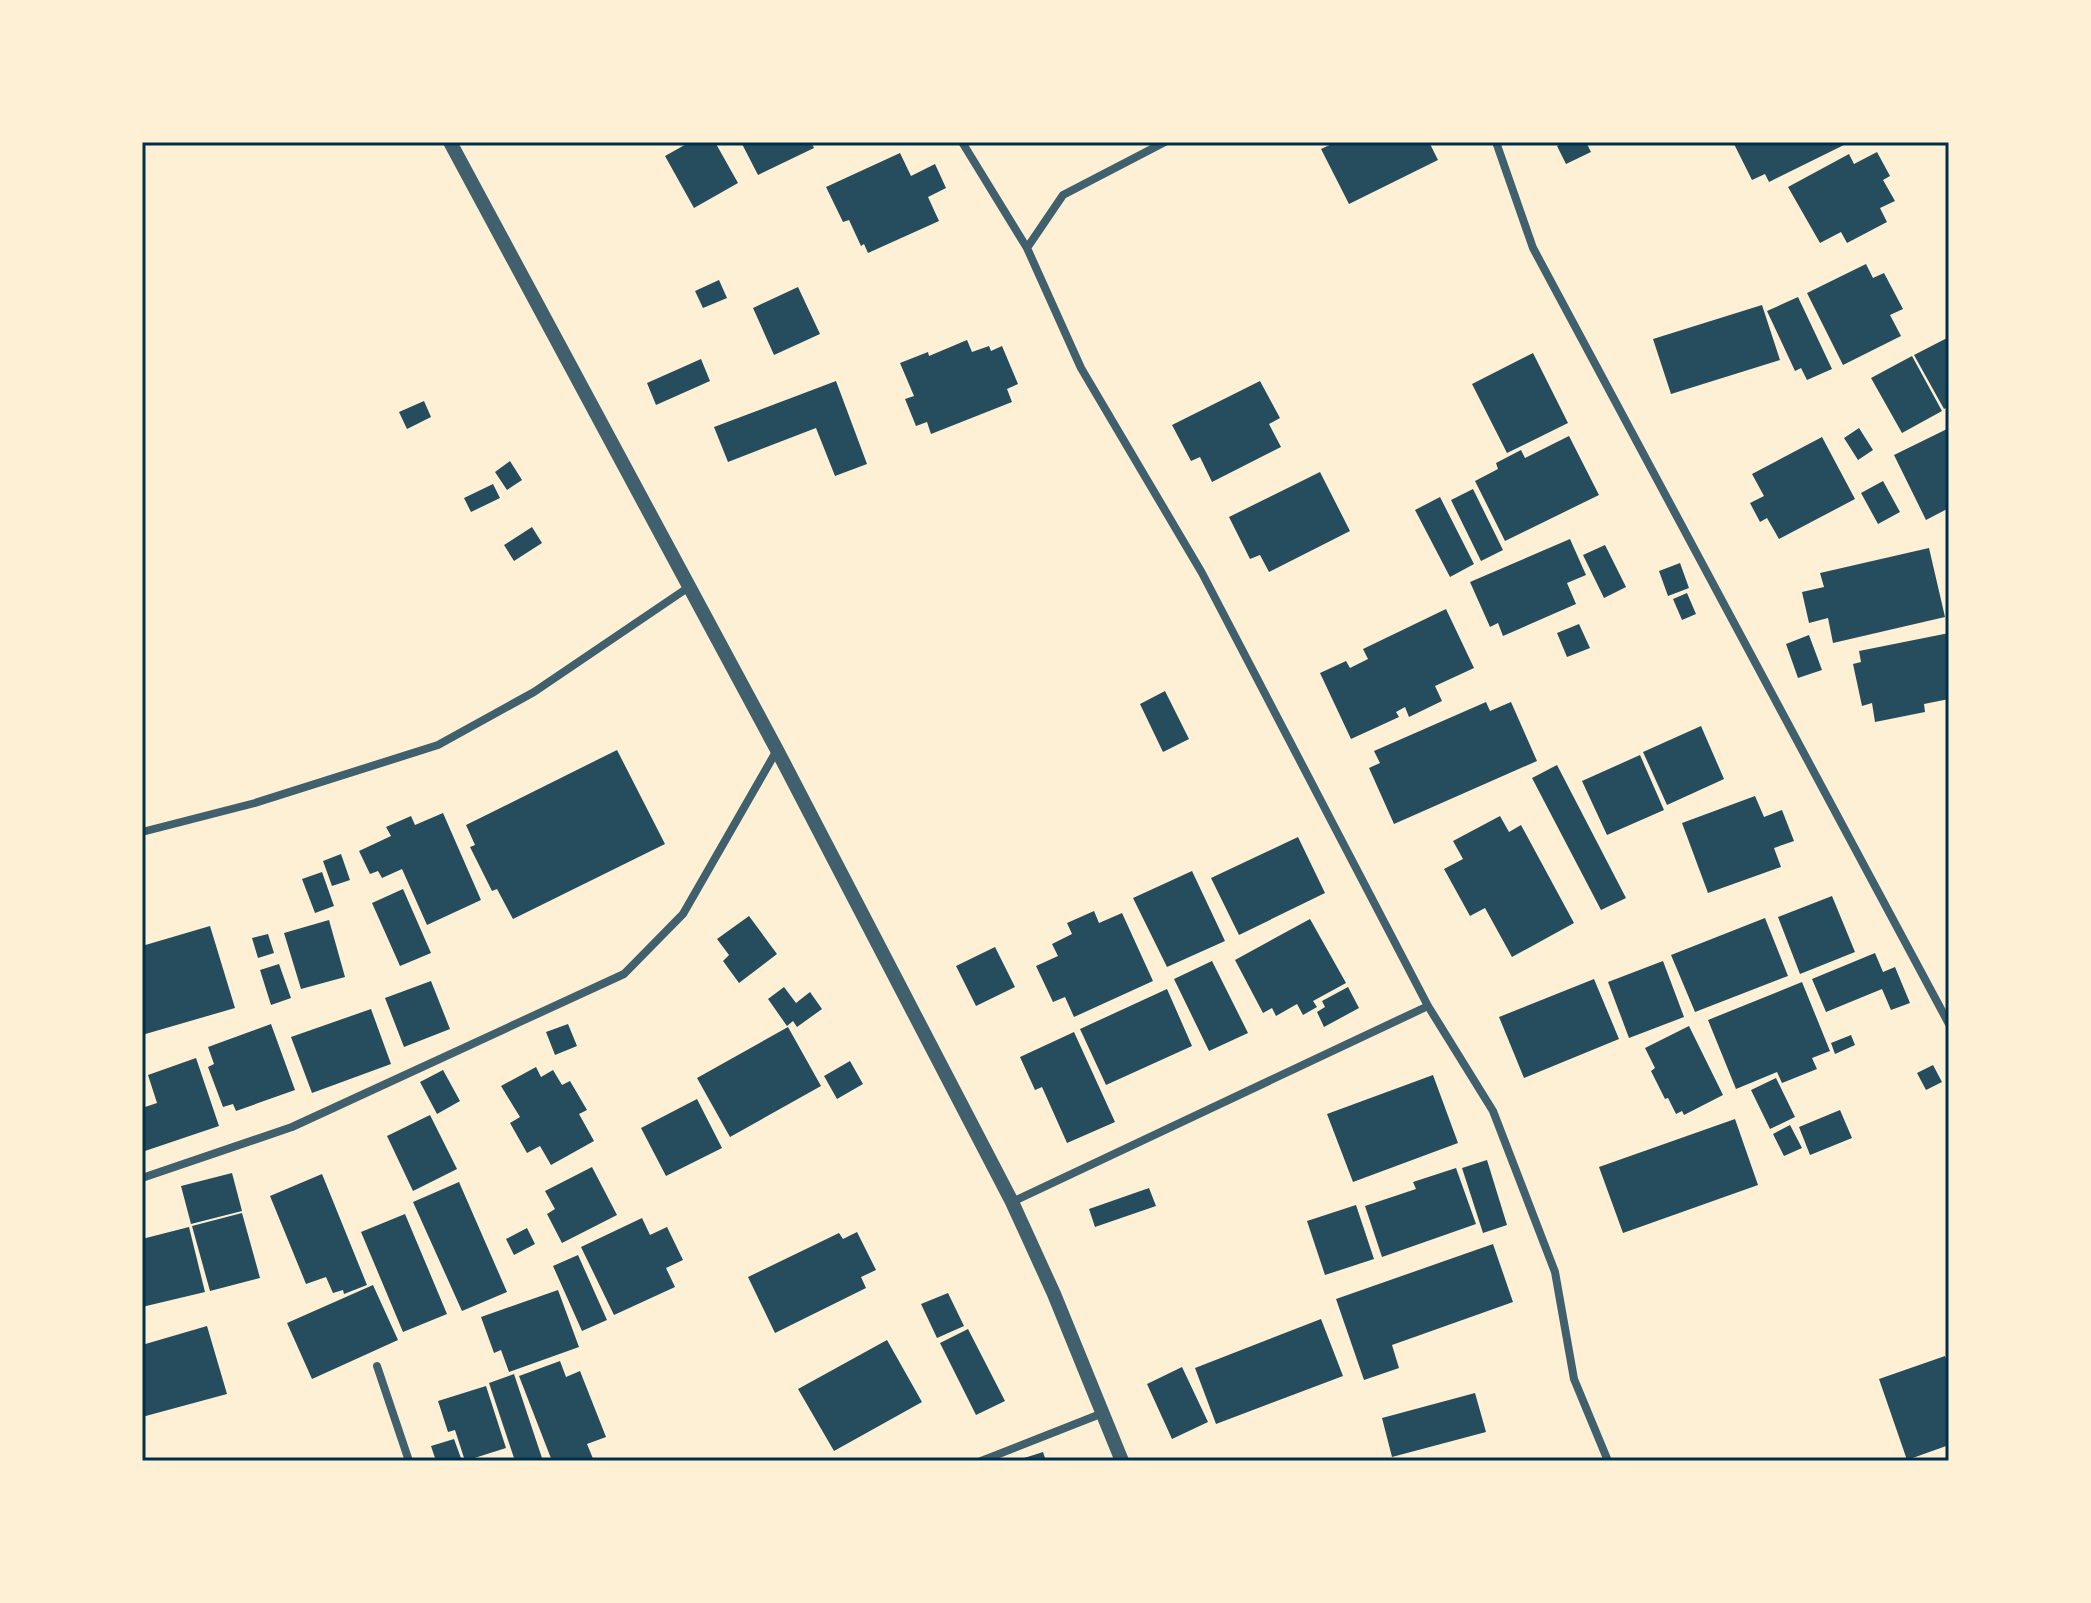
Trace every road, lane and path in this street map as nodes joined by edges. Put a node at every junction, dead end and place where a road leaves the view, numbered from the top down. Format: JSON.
{"nodes":[{"id":1,"x":450,"y":142,"type":"edge"},
{"id":2,"x":962,"y":142,"type":"edge"},
{"id":3,"x":1165,"y":142,"type":"edge"},
{"id":4,"x":1496,"y":142,"type":"edge"},
{"id":5,"x":1027,"y":248,"type":"junction"},
{"id":6,"x":689,"y":587,"type":"junction"},
{"id":7,"x":777,"y":750,"type":"junction"},
{"id":8,"x":142,"y":832,"type":"edge"},
{"id":9,"x":1428,"y":1006,"type":"junction"},
{"id":10,"x":1949,"y":1024,"type":"edge"},
{"id":11,"x":142,"y":1178,"type":"edge"},
{"id":12,"x":1012,"y":1202,"type":"junction"},
{"id":13,"x":377,"y":1366,"type":"dead end"},
{"id":14,"x":1103,"y":1413,"type":"junction"},
{"id":15,"x":409,"y":1461,"type":"edge"},
{"id":16,"x":981,"y":1461,"type":"edge"},
{"id":17,"x":1122,"y":1461,"type":"edge"},
{"id":18,"x":1608,"y":1461,"type":"edge"}],
"edges":[{"from":1,"to":6,"type":"street"},
{"from":2,"to":5,"type":"street"},
{"from":3,"to":5,"type":"street"},
{"from":4,"to":10,"type":"street"},
{"from":5,"to":9,"type":"street"},
{"from":6,"to":7,"type":"street"},
{"from":6,"to":8,"type":"street"},
{"from":7,"to":11,"type":"street"},
{"from":7,"to":12,"type":"street"},
{"from":9,"to":12,"type":"street"},
{"from":9,"to":18,"type":"street"},
{"from":12,"to":14,"type":"street"},
{"from":13,"to":15,"type":"street"},
{"from":14,"to":16,"type":"street"},
{"from":14,"to":17,"type":"street"}]}
